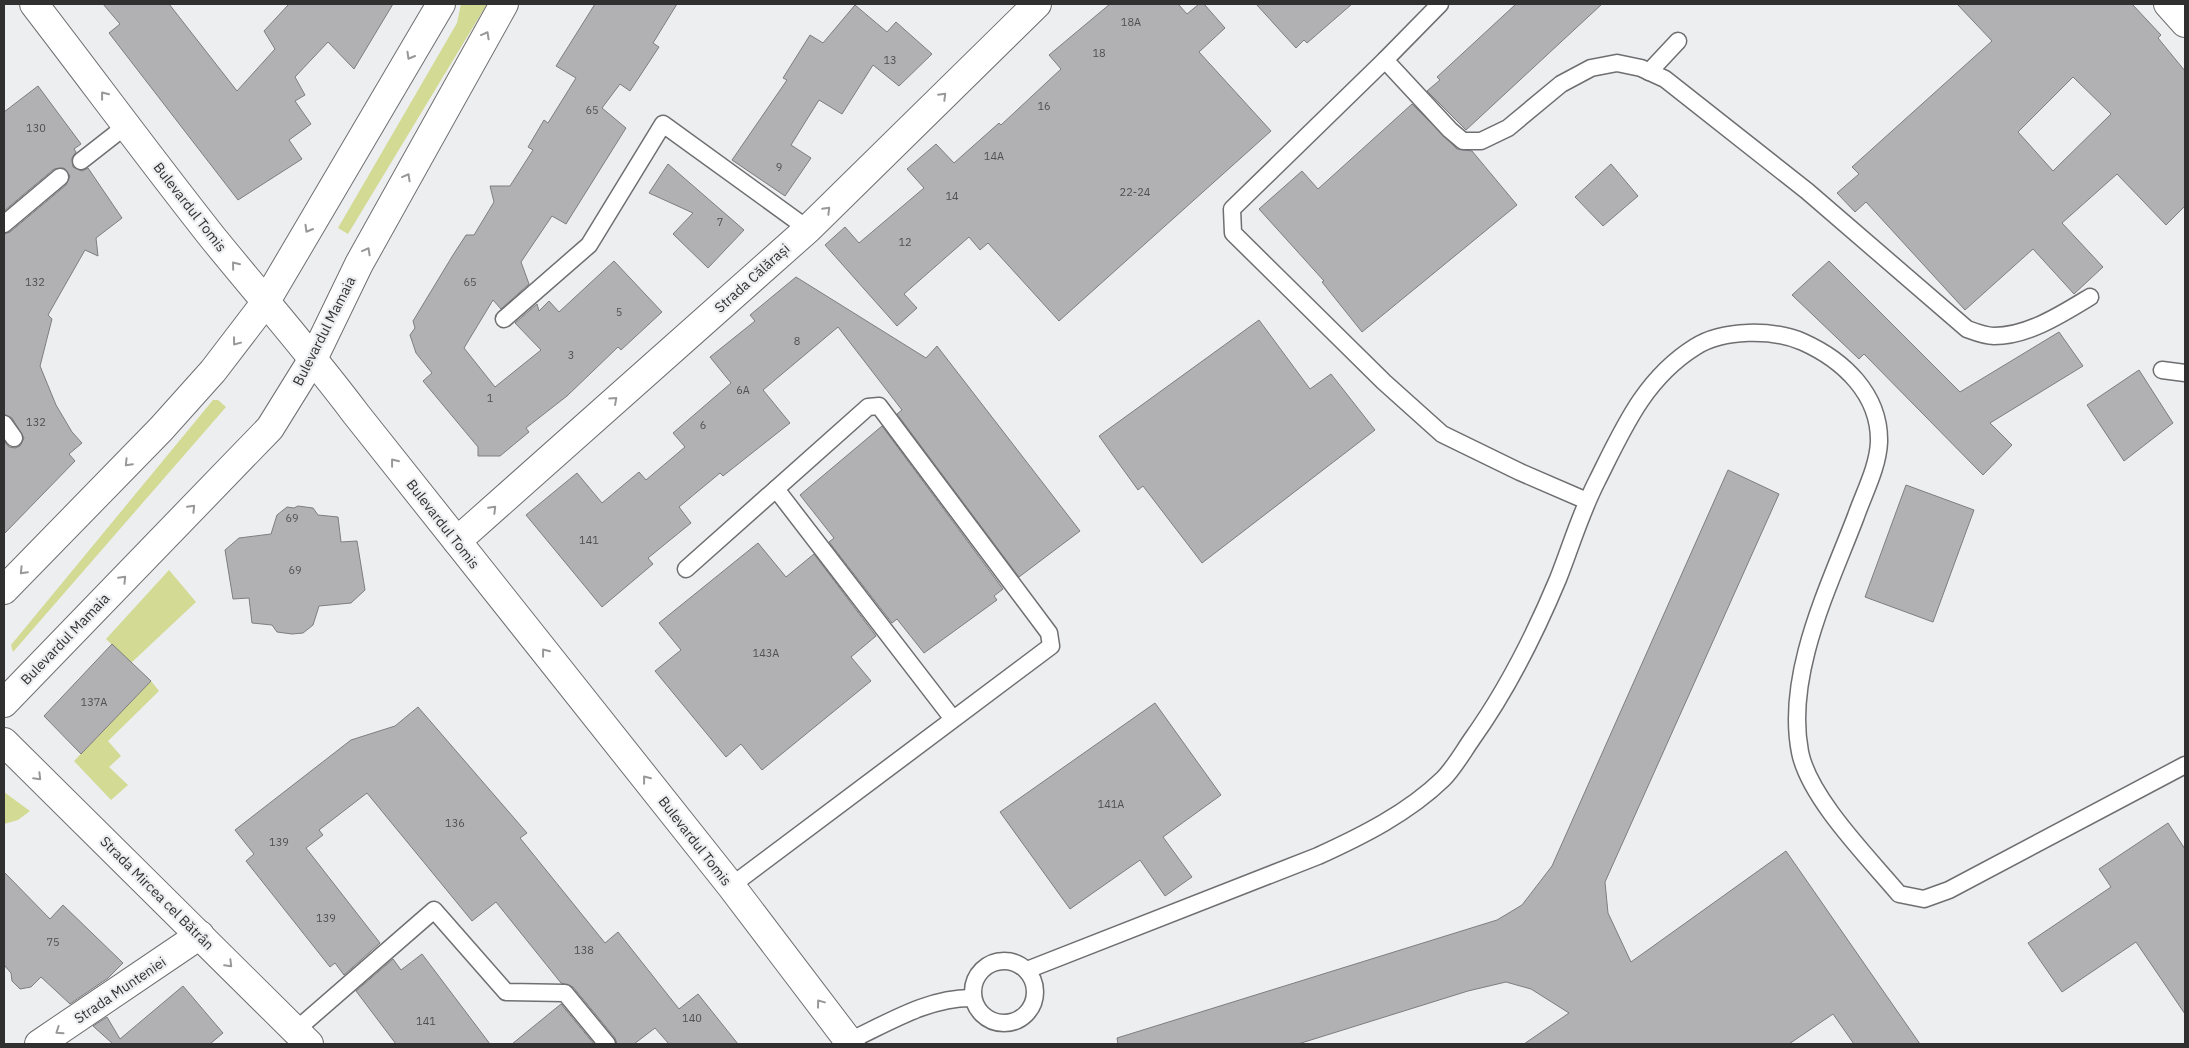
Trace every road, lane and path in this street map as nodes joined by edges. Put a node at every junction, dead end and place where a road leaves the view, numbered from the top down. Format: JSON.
{"nodes":[{"id":1,"x":34,"y":4,"type":"edge"},
{"id":2,"x":441,"y":4,"type":"edge"},
{"id":3,"x":504,"y":4,"type":"edge"},
{"id":4,"x":1037,"y":4,"type":"edge"},
{"id":5,"x":1440,"y":4,"type":"edge"},
{"id":6,"x":2168,"y":4,"type":"edge"},
{"id":7,"x":2185,"y":23,"type":"edge"},
{"id":8,"x":1678,"y":41,"type":"dead end"},
{"id":9,"x":1385,"y":60,"type":"junction"},
{"id":10,"x":1649,"y":72,"type":"junction"},
{"id":11,"x":127,"y":125,"type":"junction"},
{"id":12,"x":81,"y":160,"type":"dead end"},
{"id":13,"x":60,"y":177,"type":"dead end"},
{"id":14,"x":4,"y":224,"type":"edge"},
{"id":15,"x":808,"y":229,"type":"junction"},
{"id":16,"x":2090,"y":297,"type":"dead end"},
{"id":17,"x":265,"y":303,"type":"junction"},
{"id":18,"x":504,"y":319,"type":"dead end"},
{"id":19,"x":314,"y":358,"type":"junction"},
{"id":20,"x":2162,"y":370,"type":"dead end"},
{"id":21,"x":2185,"y":373,"type":"edge"},
{"id":22,"x":4,"y":424,"type":"edge"},
{"id":23,"x":14,"y":438,"type":"dead end"},
{"id":24,"x":776,"y":489,"type":"junction"},
{"id":25,"x":1587,"y":501,"type":"junction"},
{"id":26,"x":457,"y":542,"type":"junction"},
{"id":27,"x":686,"y":569,"type":"dead end"},
{"id":28,"x":4,"y":590,"type":"edge"},
{"id":29,"x":4,"y":703,"type":"edge"},
{"id":30,"x":953,"y":719,"type":"junction"},
{"id":31,"x":4,"y":742,"type":"edge"},
{"id":32,"x":2185,"y":765,"type":"edge"},
{"id":33,"x":731,"y":886,"type":"junction"},
{"id":34,"x":200,"y":935,"type":"junction"},
{"id":35,"x":1027,"y":970,"type":"junction"},
{"id":36,"x":973,"y":998,"type":"junction"},
{"id":37,"x":302,"y":1037,"type":"edge"},
{"id":38,"x":850,"y":1043,"type":"edge"},
{"id":39,"x":39,"y":1044,"type":"edge"},
{"id":40,"x":607,"y":1044,"type":"edge"}],
"edges":[{"from":11,"to":1,"type":"main road","name":"Bulevardul Tomis","one_way":true},
{"from":2,"to":17,"type":"main road","one_way":true},
{"from":19,"to":3,"type":"main road","name":"Bulevardul Mamaia","one_way":true},
{"from":15,"to":4,"type":"main road","name":"Strada Călărași","one_way":true},
{"from":5,"to":9,"type":"lane"},
{"from":6,"to":7,"type":"main road"},
{"from":8,"to":10,"type":"lane"},
{"from":9,"to":10,"type":"lane"},
{"from":9,"to":25,"type":"lane"},
{"from":10,"to":16,"type":"lane"},
{"from":11,"to":12,"type":"lane"},
{"from":17,"to":11,"type":"main road","name":"Bulevardul Tomis","one_way":true},
{"from":13,"to":14,"type":"lane"},
{"from":15,"to":18,"type":"lane"},
{"from":26,"to":15,"type":"main road","name":"Strada Călărași","one_way":true},
{"from":17,"to":19,"type":"main road","name":"Bulevardul Tomis"},
{"from":17,"to":28,"type":"main road","one_way":true},
{"from":26,"to":19,"type":"main road","name":"Bulevardul Tomis","one_way":true},
{"from":29,"to":19,"type":"main road","name":"Bulevardul Mamaia","one_way":true},
{"from":20,"to":21,"type":"lane"},
{"from":22,"to":23,"type":"lane"},
{"from":24,"to":27,"type":"lane"},
{"from":24,"to":30,"type":"lane"},
{"from":24,"to":30,"type":"lane"},
{"from":25,"to":32,"type":"lane"},
{"from":25,"to":35,"type":"lane"},
{"from":33,"to":26,"type":"main road","name":"Bulevardul Tomis","one_way":true},
{"from":30,"to":33,"type":"lane"},
{"from":31,"to":34,"type":"main road","name":"Strada Mircea cel Bătrân","one_way":true},
{"from":38,"to":33,"type":"main road","name":"Bulevardul Tomis","one_way":true},
{"from":34,"to":37,"type":"main road","name":"Strada Mircea cel Bătrân","one_way":true},
{"from":34,"to":39,"type":"main road","name":"Strada Munteniei","one_way":true},
{"from":35,"to":36,"type":"lane"},
{"from":35,"to":36,"type":"lane"},
{"from":36,"to":38,"type":"lane"},
{"from":37,"to":40,"type":"lane"}]}
